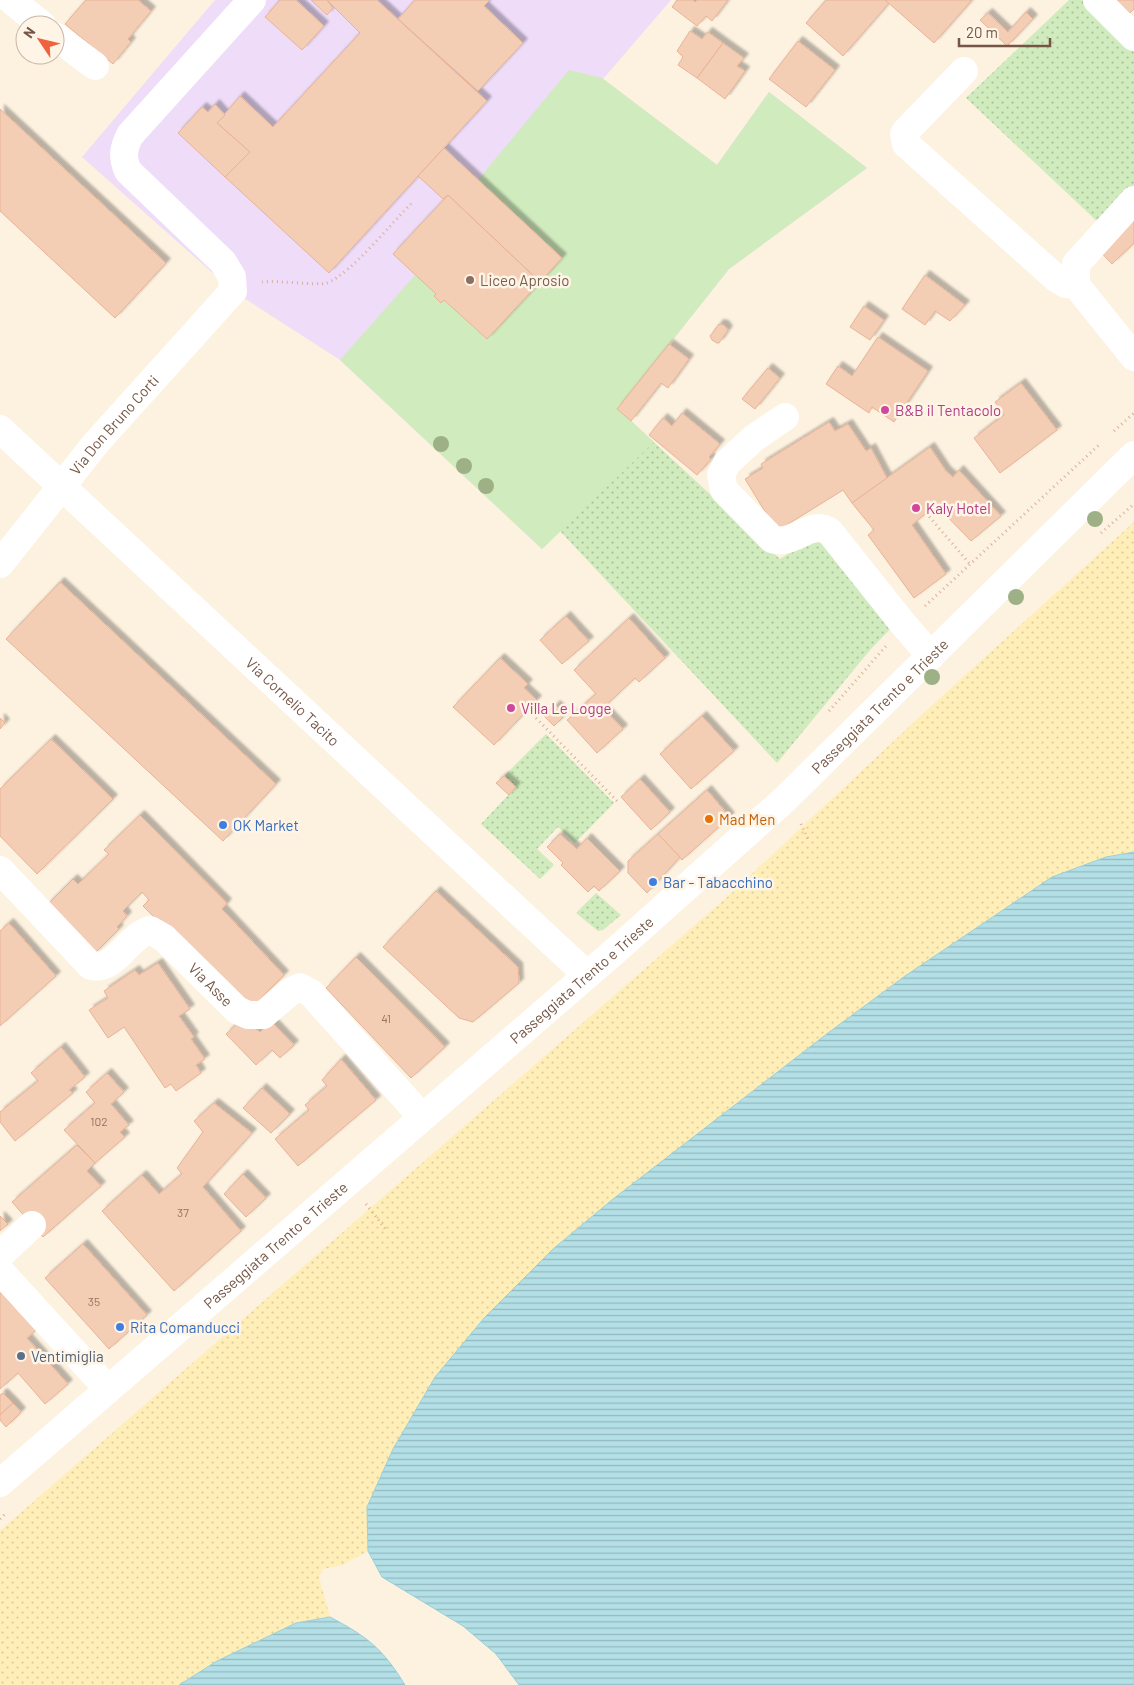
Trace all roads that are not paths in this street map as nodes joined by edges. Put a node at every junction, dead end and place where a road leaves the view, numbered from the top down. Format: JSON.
{"nodes":[{"id":1,"x":11,"y":0,"type":"edge"},
{"id":2,"x":252,"y":0,"type":"edge"},
{"id":3,"x":1097,"y":0,"type":"edge"},
{"id":4,"x":30,"y":15,"type":"edge"},
{"id":5,"x":1134,"y":37,"type":"edge"},
{"id":6,"x":65,"y":44,"type":"edge"},
{"id":7,"x":95,"y":66,"type":"dead end"},
{"id":8,"x":964,"y":72,"type":"dead end"},
{"id":9,"x":1134,"y":200,"type":"edge"},
{"id":10,"x":1076,"y":284,"type":"junction"},
{"id":11,"x":1134,"y":357,"type":"edge"},
{"id":12,"x":785,"y":417,"type":"dead end"},
{"id":13,"x":0,"y":429,"type":"edge"},
{"id":14,"x":1134,"y":455,"type":"edge"},
{"id":15,"x":60,"y":486,"type":"junction"},
{"id":16,"x":0,"y":564,"type":"edge"},
{"id":17,"x":932,"y":656,"type":"junction"},
{"id":18,"x":0,"y":870,"type":"edge"},
{"id":19,"x":586,"y":974,"type":"junction"},
{"id":20,"x":422,"y":1117,"type":"junction"},
{"id":21,"x":32,"y":1225,"type":"dead end"},
{"id":22,"x":0,"y":1255,"type":"edge"},
{"id":23,"x":0,"y":1271,"type":"edge"},
{"id":24,"x":108,"y":1389,"type":"junction"},
{"id":25,"x":2,"y":1478,"type":"edge"}],
"edges":[{"from":1,"to":4,"type":"street"},
{"from":2,"to":15,"type":"street","name":"Via Don Bruno Corti"},
{"from":3,"to":5,"type":"street"},
{"from":6,"to":7,"type":"street"},
{"from":8,"to":10,"type":"street"},
{"from":9,"to":10,"type":"street"},
{"from":10,"to":11,"type":"street"},
{"from":12,"to":17,"type":"street"},
{"from":13,"to":15,"type":"street","name":"Via Cornelio Tacito"},
{"from":14,"to":17,"type":"street","name":"Passeggiata Trento e Trieste"},
{"from":15,"to":16,"type":"street","name":"Via Don Bruno Corti"},
{"from":15,"to":19,"type":"street","name":"Via Cornelio Tacito"},
{"from":17,"to":19,"type":"street","name":"Passeggiata Trento e Trieste"},
{"from":18,"to":20,"type":"street","name":"Via Asse"},
{"from":19,"to":20,"type":"street","name":"Passeggiata Trento e Trieste"},
{"from":20,"to":24,"type":"street","name":"Passeggiata Trento e Trieste"},
{"from":21,"to":22,"type":"street"},
{"from":23,"to":24,"type":"street"},
{"from":24,"to":25,"type":"street","name":"Passeggiata Trento e Trieste"}]}
